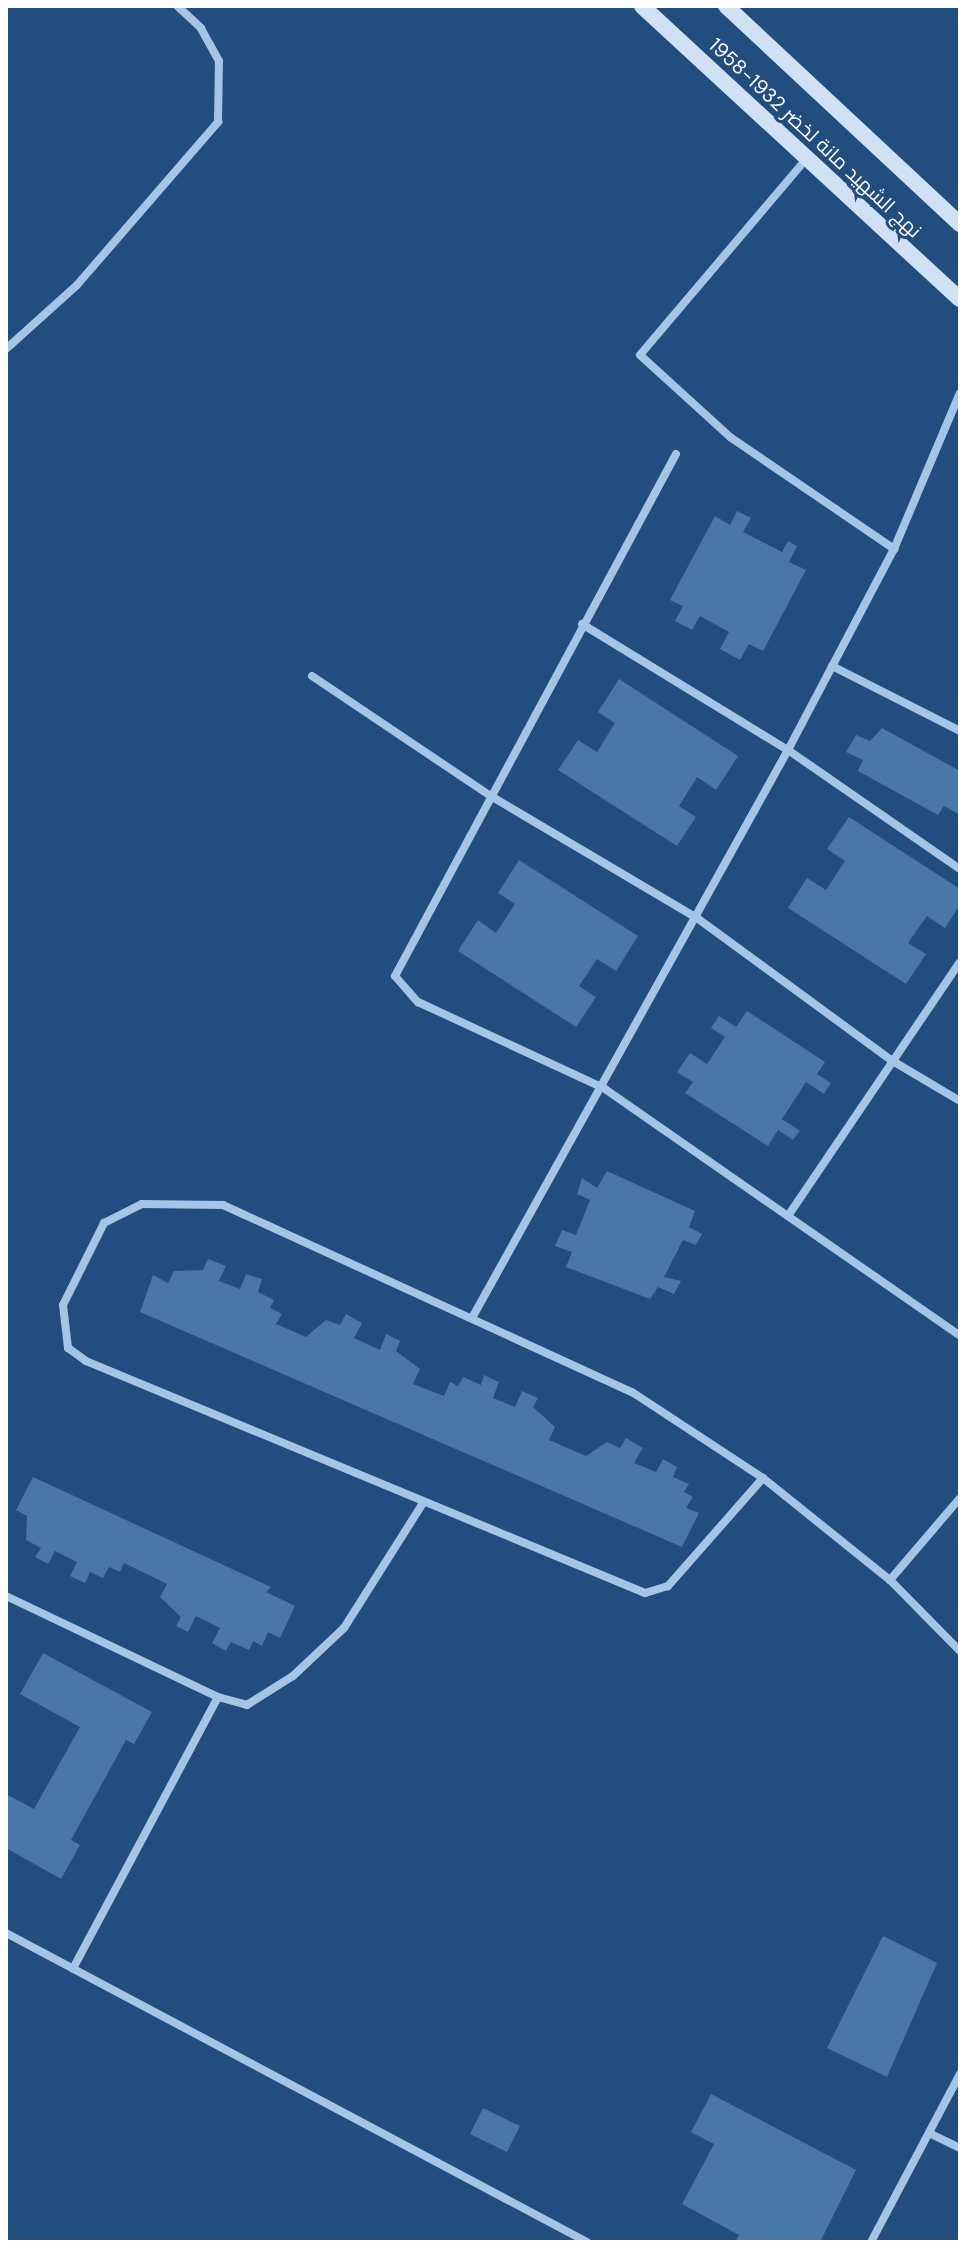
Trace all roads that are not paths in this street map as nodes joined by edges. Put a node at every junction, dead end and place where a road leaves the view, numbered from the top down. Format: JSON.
{"nodes":[{"id":1,"x":177,"y":6,"type":"edge"},
{"id":2,"x":642,"y":6,"type":"edge"},
{"id":3,"x":726,"y":6,"type":"edge"},
{"id":4,"x":807,"y":158,"type":"junction"},
{"id":5,"x":960,"y":224,"type":"edge"},
{"id":6,"x":960,"y":299,"type":"edge"},
{"id":7,"x":6,"y":349,"type":"edge"},
{"id":8,"x":960,"y":393,"type":"edge"},
{"id":9,"x":676,"y":454,"type":"dead end"},
{"id":10,"x":894,"y":549,"type":"junction"},
{"id":11,"x":582,"y":624,"type":"junction"},
{"id":12,"x":832,"y":666,"type":"junction"},
{"id":13,"x":312,"y":676,"type":"dead end"},
{"id":14,"x":960,"y":731,"type":"edge"},
{"id":15,"x":788,"y":750,"type":"junction"},
{"id":16,"x":489,"y":795,"type":"junction"},
{"id":17,"x":960,"y":869,"type":"edge"},
{"id":18,"x":697,"y":918,"type":"junction"},
{"id":19,"x":960,"y":962,"type":"edge"},
{"id":20,"x":891,"y":1060,"type":"junction"},
{"id":21,"x":605,"y":1089,"type":"junction"},
{"id":22,"x":960,"y":1101,"type":"edge"},
{"id":23,"x":790,"y":1213,"type":"junction"},
{"id":24,"x":472,"y":1318,"type":"junction"},
{"id":25,"x":960,"y":1336,"type":"edge"},
{"id":26,"x":763,"y":1478,"type":"junction"},
{"id":27,"x":960,"y":1498,"type":"edge"},
{"id":28,"x":423,"y":1503,"type":"junction"},
{"id":29,"x":890,"y":1580,"type":"junction"},
{"id":30,"x":6,"y":1596,"type":"edge"},
{"id":31,"x":960,"y":1651,"type":"edge"},
{"id":32,"x":218,"y":1697,"type":"junction"},
{"id":33,"x":6,"y":1933,"type":"edge"},
{"id":34,"x":73,"y":1969,"type":"junction"},
{"id":35,"x":960,"y":2074,"type":"edge"},
{"id":36,"x":929,"y":2133,"type":"junction"},
{"id":37,"x":960,"y":2148,"type":"edge"},
{"id":38,"x":587,"y":2242,"type":"edge"},
{"id":39,"x":871,"y":2242,"type":"edge"}],
"edges":[{"from":1,"to":7,"type":"street"},
{"from":2,"to":4,"type":"main road","name":"نهج الشهيد مانة لخضر 1932-1958"},
{"from":3,"to":5,"type":"main road","name":"نهج الشهيد مانة لخضر 1932-1958"},
{"from":4,"to":6,"type":"main road","name":"نهج الشهيد مانة لخضر 1932-1958"},
{"from":4,"to":10,"type":"street"},
{"from":8,"to":10,"type":"street"},
{"from":9,"to":11,"type":"street"},
{"from":10,"to":12,"type":"street"},
{"from":11,"to":15,"type":"street"},
{"from":11,"to":16,"type":"street"},
{"from":12,"to":14,"type":"street"},
{"from":12,"to":15,"type":"street"},
{"from":13,"to":16,"type":"street"},
{"from":15,"to":17,"type":"street"},
{"from":15,"to":18,"type":"street"},
{"from":16,"to":18,"type":"street"},
{"from":16,"to":21,"type":"street"},
{"from":18,"to":20,"type":"street"},
{"from":18,"to":21,"type":"street"},
{"from":19,"to":20,"type":"street"},
{"from":20,"to":22,"type":"street"},
{"from":20,"to":23,"type":"street"},
{"from":21,"to":23,"type":"street"},
{"from":21,"to":24,"type":"street"},
{"from":23,"to":25,"type":"street"},
{"from":24,"to":26,"type":"street"},
{"from":24,"to":28,"type":"street"},
{"from":26,"to":28,"type":"street"},
{"from":26,"to":29,"type":"street"},
{"from":27,"to":29,"type":"street"},
{"from":28,"to":32,"type":"street"},
{"from":29,"to":31,"type":"street"},
{"from":30,"to":32,"type":"street"},
{"from":32,"to":34,"type":"street"},
{"from":33,"to":34,"type":"street"},
{"from":34,"to":38,"type":"street"},
{"from":35,"to":36,"type":"street"},
{"from":36,"to":37,"type":"street"},
{"from":36,"to":39,"type":"street"}]}
